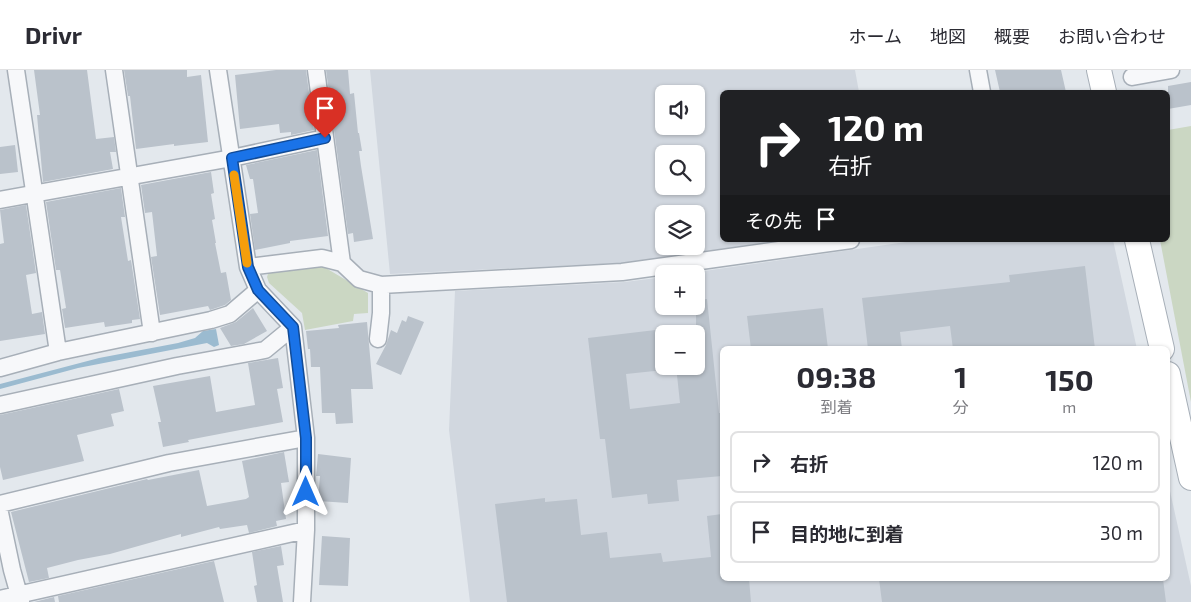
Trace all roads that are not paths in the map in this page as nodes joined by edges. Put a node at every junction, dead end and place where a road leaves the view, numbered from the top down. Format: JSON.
{"nodes":[{"id":1,"x":16,"y":70,"type":"edge"},
{"id":2,"x":114,"y":70,"type":"edge"},
{"id":3,"x":218,"y":70,"type":"edge"},
{"id":4,"x":316,"y":70,"type":"edge"},
{"id":5,"x":978,"y":70,"type":"edge"},
{"id":6,"x":1099,"y":70,"type":"edge"},
{"id":7,"x":1171,"y":70,"type":"edge"},
{"id":8,"x":1132,"y":77,"type":"dead end"},
{"id":9,"x":982,"y":90,"type":"edge"},
{"id":10,"x":1104,"y":90,"type":"edge"},
{"id":11,"x":325,"y":138,"type":"junction"},
{"id":12,"x":232,"y":158,"type":"junction"},
{"id":13,"x":130,"y":177,"type":"junction"},
{"id":14,"x":34,"y":194,"type":"junction"},
{"id":15,"x":0,"y":200,"type":"edge"},
{"id":16,"x":837,"y":242,"type":"edge"},
{"id":17,"x":1137,"y":242,"type":"edge"},
{"id":18,"x":342,"y":263,"type":"junction"},
{"id":19,"x":248,"y":267,"type":"junction"},
{"id":20,"x":381,"y":285,"type":"junction"},
{"id":21,"x":258,"y":290,"type":"junction"},
{"id":22,"x":293,"y":327,"type":"junction"},
{"id":23,"x":152,"y":333,"type":"junction"},
{"id":24,"x":378,"y":339,"type":"dead end"},
{"id":25,"x":1161,"y":346,"type":"edge"},
{"id":26,"x":58,"y":352,"type":"junction"},
{"id":27,"x":0,"y":368,"type":"edge"},
{"id":28,"x":1170,"y":383,"type":"edge"},
{"id":29,"x":0,"y":405,"type":"edge"},
{"id":30,"x":306,"y":438,"type":"junction"},
{"id":31,"x":1191,"y":478,"type":"edge"},
{"id":32,"x":0,"y":504,"type":"edge"},
{"id":33,"x":0,"y":513,"type":"edge"},
{"id":34,"x":306,"y":530,"type":"junction"},
{"id":35,"x":20,"y":598,"type":"edge"},
{"id":36,"x":0,"y":599,"type":"edge"},
{"id":37,"x":302,"y":602,"type":"edge"}],
"edges":[{"from":1,"to":14,"type":"street"},
{"from":2,"to":13,"type":"street"},
{"from":3,"to":12,"type":"street"},
{"from":4,"to":11,"type":"street"},
{"from":5,"to":9,"type":"street"},
{"from":6,"to":10,"type":"street"},
{"from":7,"to":8,"type":"street"},
{"from":11,"to":12,"type":"street"},
{"from":11,"to":18,"type":"street"},
{"from":12,"to":13,"type":"street"},
{"from":12,"to":19,"type":"street"},
{"from":13,"to":14,"type":"street"},
{"from":13,"to":23,"type":"street"},
{"from":14,"to":15,"type":"street"},
{"from":14,"to":26,"type":"street"},
{"from":16,"to":20,"type":"street"},
{"from":17,"to":25,"type":"street"},
{"from":18,"to":19,"type":"street"},
{"from":18,"to":20,"type":"street"},
{"from":19,"to":21,"type":"street"},
{"from":20,"to":24,"type":"street"},
{"from":21,"to":22,"type":"street"},
{"from":21,"to":23,"type":"street"},
{"from":22,"to":29,"type":"street"},
{"from":22,"to":30,"type":"street"},
{"from":23,"to":26,"type":"street"},
{"from":26,"to":27,"type":"street"},
{"from":28,"to":31,"type":"street"},
{"from":30,"to":32,"type":"street"},
{"from":30,"to":34,"type":"street"},
{"from":33,"to":35,"type":"street"},
{"from":34,"to":35,"type":"street"},
{"from":34,"to":37,"type":"street"},
{"from":35,"to":36,"type":"street"}]}
